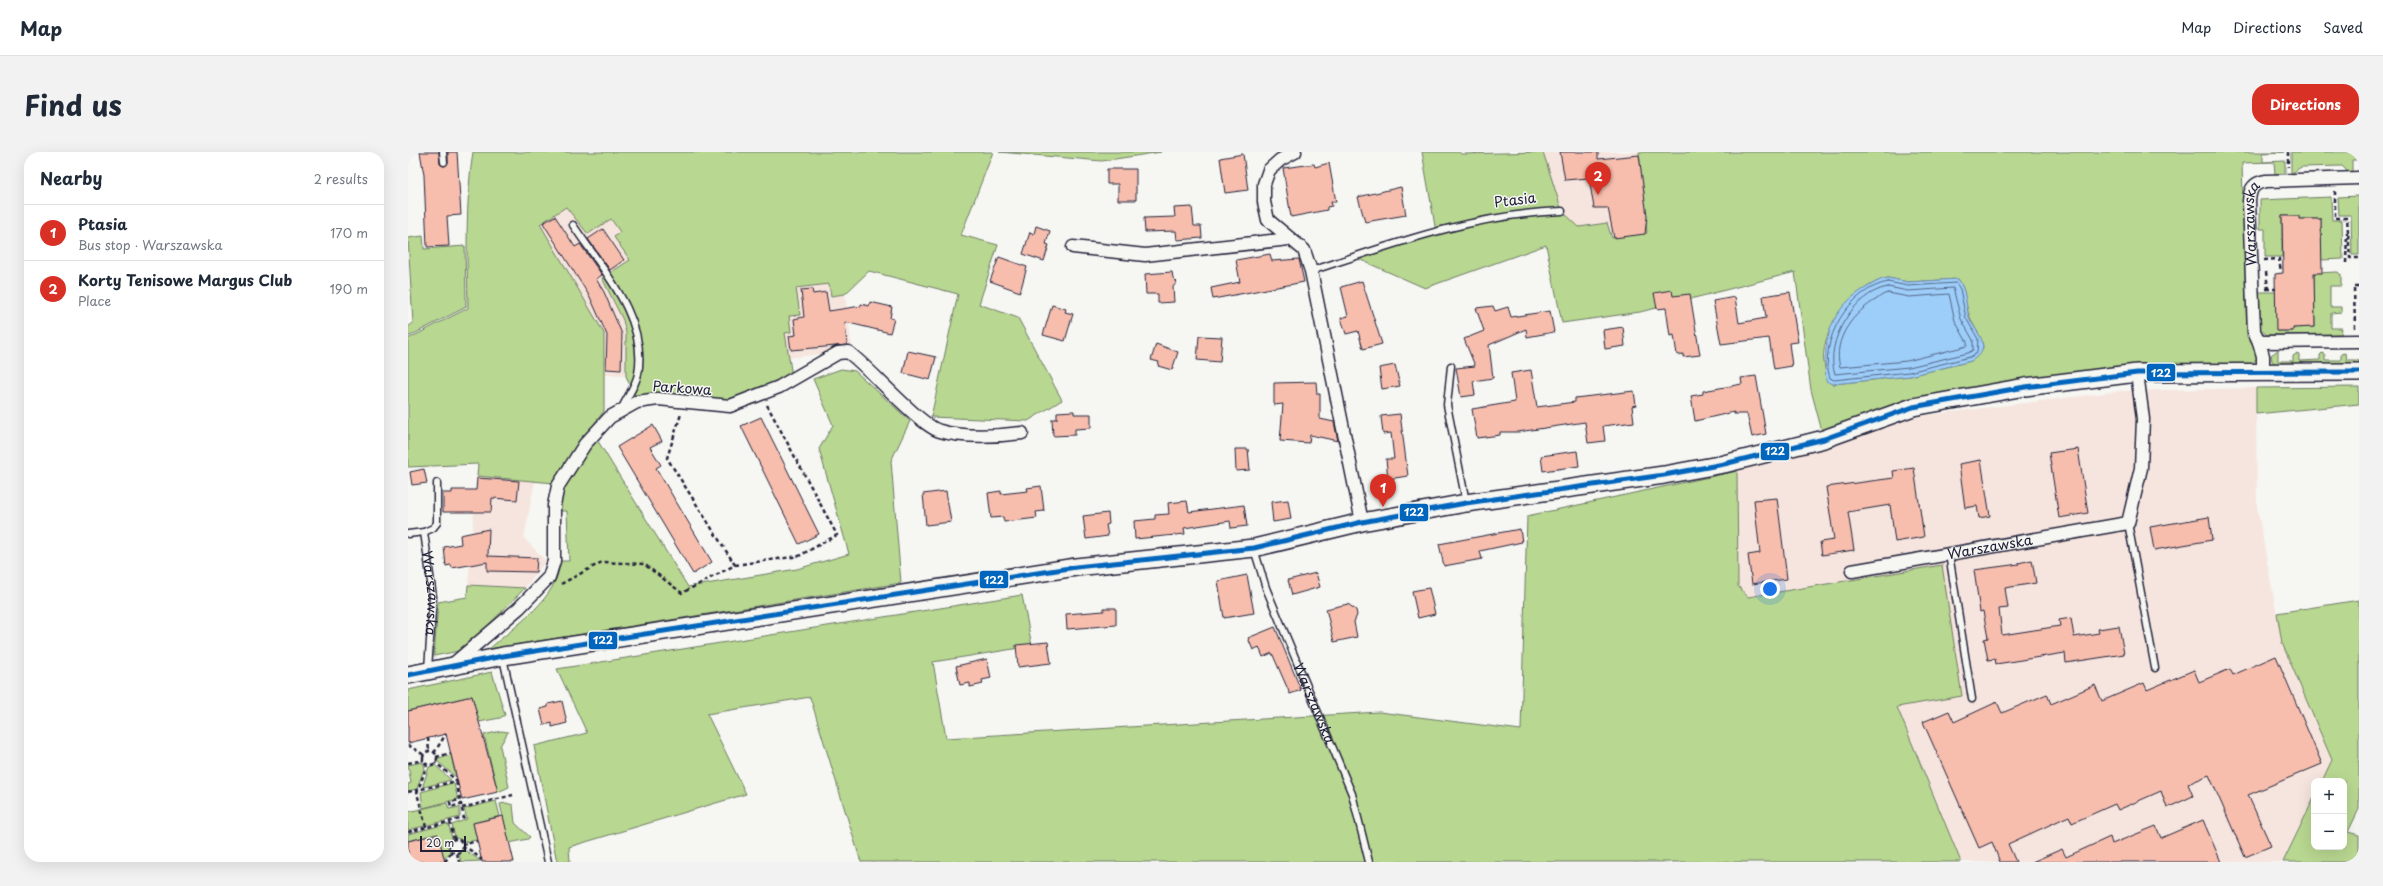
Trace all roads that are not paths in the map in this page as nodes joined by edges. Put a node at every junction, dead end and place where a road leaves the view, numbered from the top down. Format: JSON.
{"nodes":[{"id":1,"x":443,"y":152,"type":"edge"},
{"id":2,"x":1296,"y":152,"type":"edge"},
{"id":3,"x":444,"y":162,"type":"dead end"},
{"id":4,"x":2359,"y":178,"type":"edge"},
{"id":5,"x":1562,"y":211,"type":"dead end"},
{"id":6,"x":573,"y":225,"type":"dead end"},
{"id":7,"x":1289,"y":239,"type":"junction"},
{"id":8,"x":1073,"y":248,"type":"dead end"},
{"id":9,"x":1311,"y":271,"type":"junction"},
{"id":10,"x":2357,"y":337,"type":"edge"},
{"id":11,"x":2259,"y":342,"type":"junction"},
{"id":12,"x":1451,"y":366,"type":"dead end"},
{"id":13,"x":2359,"y":372,"type":"edge"},
{"id":14,"x":2136,"y":373,"type":"junction"},
{"id":15,"x":2263,"y":373,"type":"junction"},
{"id":16,"x":621,"y":411,"type":"junction"},
{"id":17,"x":1022,"y":433,"type":"dead end"},
{"id":18,"x":437,"y":483,"type":"dead end"},
{"id":19,"x":1466,"y":504,"type":"junction"},
{"id":20,"x":1362,"y":522,"type":"junction"},
{"id":21,"x":2128,"y":523,"type":"junction"},
{"id":22,"x":424,"y":532,"type":"junction"},
{"id":23,"x":408,"y":534,"type":"edge"},
{"id":24,"x":1254,"y":548,"type":"junction"},
{"id":25,"x":1950,"y":554,"type":"junction"},
{"id":26,"x":1852,"y":571,"type":"dead end"},
{"id":27,"x":503,"y":656,"type":"junction"},
{"id":28,"x":451,"y":666,"type":"junction"},
{"id":29,"x":2155,"y":668,"type":"dead end"},
{"id":30,"x":428,"y":671,"type":"junction"},
{"id":31,"x":408,"y":675,"type":"edge"},
{"id":32,"x":1972,"y":699,"type":"dead end"},
{"id":33,"x":548,"y":862,"type":"edge"},
{"id":34,"x":1368,"y":862,"type":"edge"}],
"edges":[{"from":1,"to":3,"type":"lane"},
{"from":2,"to":7,"type":"street"},
{"from":4,"to":11,"type":"street","name":"Warszawska"},
{"from":5,"to":9,"type":"lane","name":"Ptasia"},
{"from":6,"to":16,"type":"lane"},
{"from":7,"to":8,"type":"street"},
{"from":7,"to":9,"type":"street"},
{"from":9,"to":20,"type":"street"},
{"from":10,"to":11,"type":"street"},
{"from":11,"to":15,"type":"street","name":"Warszawska"},
{"from":12,"to":19,"type":"lane"},
{"from":13,"to":15,"type":"street"},
{"from":14,"to":15,"type":"street"},
{"from":14,"to":19,"type":"street"},
{"from":14,"to":21,"type":"street"},
{"from":16,"to":17,"type":"street","name":"Parkowa"},
{"from":16,"to":28,"type":"street","name":"Parkowa"},
{"from":18,"to":22,"type":"lane"},
{"from":19,"to":20,"type":"street"},
{"from":20,"to":24,"type":"street"},
{"from":21,"to":25,"type":"street","name":"Warszawska"},
{"from":21,"to":29,"type":"lane"},
{"from":22,"to":23,"type":"lane","name":"Warszawska"},
{"from":22,"to":30,"type":"lane","name":"Warszawska"},
{"from":24,"to":27,"type":"street"},
{"from":24,"to":34,"type":"lane","name":"Warszawska"},
{"from":25,"to":26,"type":"street","name":"Warszawska"},
{"from":25,"to":32,"type":"lane"},
{"from":27,"to":28,"type":"street"},
{"from":27,"to":33,"type":"lane"},
{"from":28,"to":30,"type":"street"},
{"from":30,"to":31,"type":"street"}]}
